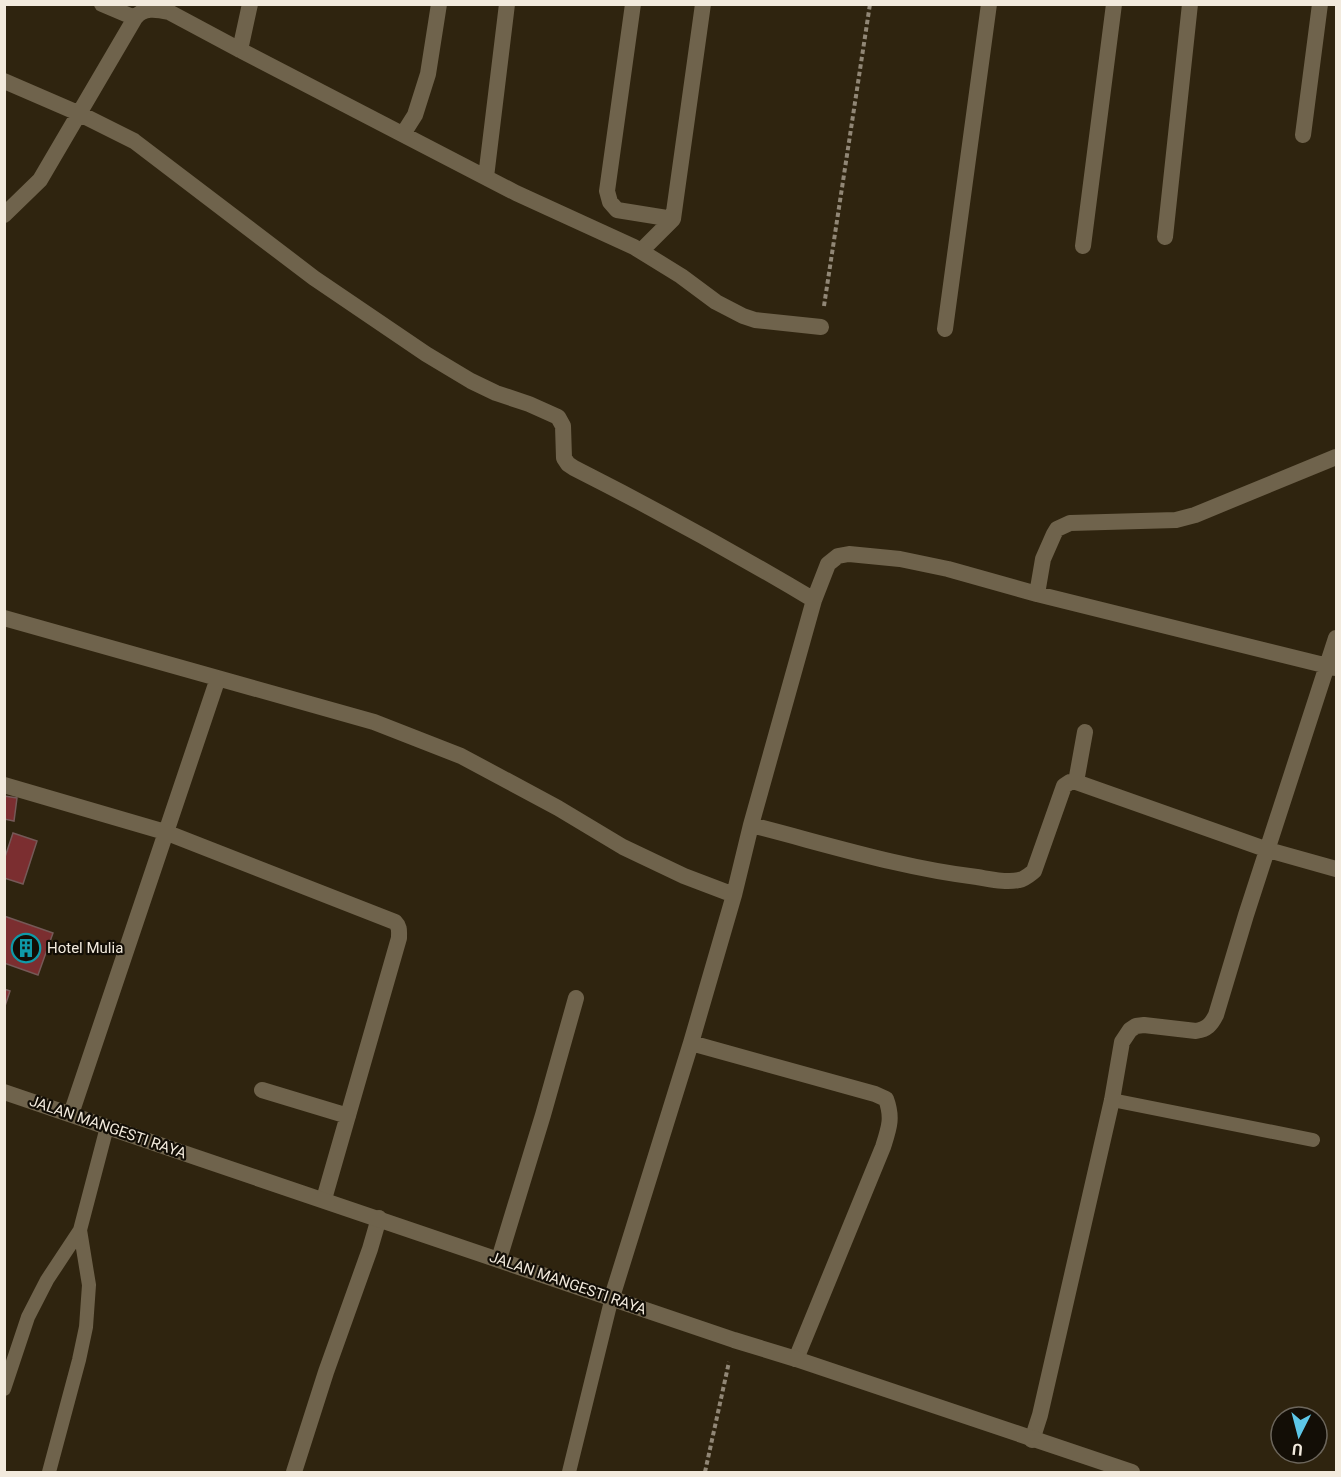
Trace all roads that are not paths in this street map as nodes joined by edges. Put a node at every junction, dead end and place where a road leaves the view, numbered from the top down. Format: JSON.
{"nodes":[{"id":1,"x":102,"y":4,"type":"edge"},
{"id":2,"x":250,"y":4,"type":"edge"},
{"id":3,"x":439,"y":4,"type":"edge"},
{"id":4,"x":507,"y":4,"type":"edge"},
{"id":5,"x":633,"y":4,"type":"edge"},
{"id":6,"x":703,"y":4,"type":"edge"},
{"id":7,"x":989,"y":4,"type":"edge"},
{"id":8,"x":1114,"y":4,"type":"edge"},
{"id":9,"x":1190,"y":4,"type":"edge"},
{"id":10,"x":1320,"y":4,"type":"edge"},
{"id":11,"x":135,"y":18,"type":"junction"},
{"id":12,"x":240,"y":50,"type":"junction"},
{"id":13,"x":4,"y":81,"type":"edge"},
{"id":14,"x":78,"y":113,"type":"junction"},
{"id":15,"x":403,"y":134,"type":"junction"},
{"id":16,"x":1303,"y":135,"type":"dead end"},
{"id":17,"x":486,"y":177,"type":"junction"},
{"id":18,"x":4,"y":215,"type":"edge"},
{"id":19,"x":674,"y":219,"type":"junction"},
{"id":20,"x":1165,"y":237,"type":"dead end"},
{"id":21,"x":1083,"y":246,"type":"dead end"},
{"id":22,"x":641,"y":251,"type":"junction"},
{"id":23,"x":821,"y":327,"type":"road end"},
{"id":24,"x":945,"y":329,"type":"dead end"},
{"id":25,"x":1336,"y":457,"type":"edge"},
{"id":26,"x":1037,"y":594,"type":"junction"},
{"id":27,"x":814,"y":600,"type":"junction"},
{"id":28,"x":4,"y":618,"type":"edge"},
{"id":29,"x":1336,"y":638,"type":"edge"},
{"id":30,"x":1332,"y":666,"type":"edge"},
{"id":31,"x":218,"y":678,"type":"junction"},
{"id":32,"x":1085,"y":732,"type":"dead end"},
{"id":33,"x":1076,"y":783,"type":"junction"},
{"id":34,"x":4,"y":785,"type":"edge"},
{"id":35,"x":751,"y":825,"type":"junction"},
{"id":36,"x":165,"y":832,"type":"junction"},
{"id":37,"x":1268,"y":850,"type":"junction"},
{"id":38,"x":1336,"y":869,"type":"edge"},
{"id":39,"x":734,"y":895,"type":"junction"},
{"id":40,"x":576,"y":998,"type":"dead end"},
{"id":41,"x":691,"y":1043,"type":"junction"},
{"id":42,"x":262,"y":1090,"type":"dead end"},
{"id":43,"x":4,"y":1092,"type":"edge"},
{"id":44,"x":1112,"y":1100,"type":"junction"},
{"id":45,"x":71,"y":1114,"type":"junction"},
{"id":46,"x":348,"y":1116,"type":"junction"},
{"id":47,"x":108,"y":1127,"type":"junction"},
{"id":48,"x":1313,"y":1140,"type":"dead end"},
{"id":49,"x":324,"y":1199,"type":"junction"},
{"id":50,"x":379,"y":1218,"type":"junction"},
{"id":51,"x":80,"y":1230,"type":"junction"},
{"id":52,"x":499,"y":1259,"type":"junction"},
{"id":53,"x":612,"y":1298,"type":"junction"},
{"id":54,"x":796,"y":1359,"type":"junction"},
{"id":55,"x":4,"y":1389,"type":"edge"},
{"id":56,"x":1032,"y":1440,"type":"junction"},
{"id":57,"x":49,"y":1473,"type":"edge"},
{"id":58,"x":294,"y":1473,"type":"edge"},
{"id":59,"x":568,"y":1473,"type":"edge"},
{"id":60,"x":1132,"y":1473,"type":"edge"}],
"edges":[{"from":1,"to":11,"type":"street"},
{"from":2,"to":12,"type":"street"},
{"from":3,"to":15,"type":"street"},
{"from":4,"to":17,"type":"street"},
{"from":5,"to":19,"type":"street"},
{"from":6,"to":19,"type":"street"},
{"from":7,"to":24,"type":"street"},
{"from":8,"to":21,"type":"street"},
{"from":9,"to":20,"type":"street"},
{"from":10,"to":16,"type":"street"},
{"from":11,"to":12,"type":"street"},
{"from":11,"to":14,"type":"street"},
{"from":12,"to":15,"type":"street"},
{"from":13,"to":14,"type":"street"},
{"from":14,"to":18,"type":"street"},
{"from":14,"to":27,"type":"street"},
{"from":15,"to":17,"type":"street"},
{"from":17,"to":22,"type":"street"},
{"from":19,"to":22,"type":"street"},
{"from":22,"to":23,"type":"street"},
{"from":25,"to":26,"type":"street"},
{"from":26,"to":27,"type":"street"},
{"from":26,"to":30,"type":"street"},
{"from":27,"to":35,"type":"street"},
{"from":28,"to":31,"type":"street"},
{"from":29,"to":30,"type":"street"},
{"from":30,"to":37,"type":"street"},
{"from":31,"to":36,"type":"street"},
{"from":31,"to":39,"type":"street"},
{"from":32,"to":33,"type":"street"},
{"from":33,"to":35,"type":"street"},
{"from":33,"to":37,"type":"street"},
{"from":34,"to":36,"type":"street"},
{"from":35,"to":39,"type":"street"},
{"from":36,"to":45,"type":"street"},
{"from":36,"to":46,"type":"street"},
{"from":37,"to":38,"type":"street"},
{"from":37,"to":44,"type":"street"},
{"from":39,"to":41,"type":"street"},
{"from":40,"to":52,"type":"street"},
{"from":41,"to":53,"type":"street"},
{"from":41,"to":54,"type":"street"},
{"from":42,"to":46,"type":"street"},
{"from":43,"to":45,"type":"street","name":"JALAN MANGESTI RAYA"},
{"from":44,"to":48,"type":"lane"},
{"from":44,"to":56,"type":"street"},
{"from":45,"to":47,"type":"street","name":"JALAN MANGESTI RAYA"},
{"from":46,"to":49,"type":"street"},
{"from":47,"to":49,"type":"street","name":"JALAN MANGESTI RAYA"},
{"from":47,"to":51,"type":"lane"},
{"from":49,"to":50,"type":"street","name":"JALAN MANGESTI RAYA"},
{"from":50,"to":52,"type":"street","name":"JALAN MANGESTI RAYA"},
{"from":50,"to":58,"type":"street"},
{"from":51,"to":55,"type":"lane"},
{"from":51,"to":57,"type":"lane"},
{"from":52,"to":53,"type":"street","name":"JALAN MANGESTI RAYA"},
{"from":53,"to":54,"type":"street","name":"JALAN MANGESTI RAYA"},
{"from":53,"to":59,"type":"lane"},
{"from":54,"to":56,"type":"street","name":"JALAN MANGESTI RAYA"},
{"from":56,"to":60,"type":"street","name":"JALAN MANGESTI RAYA"}]}
